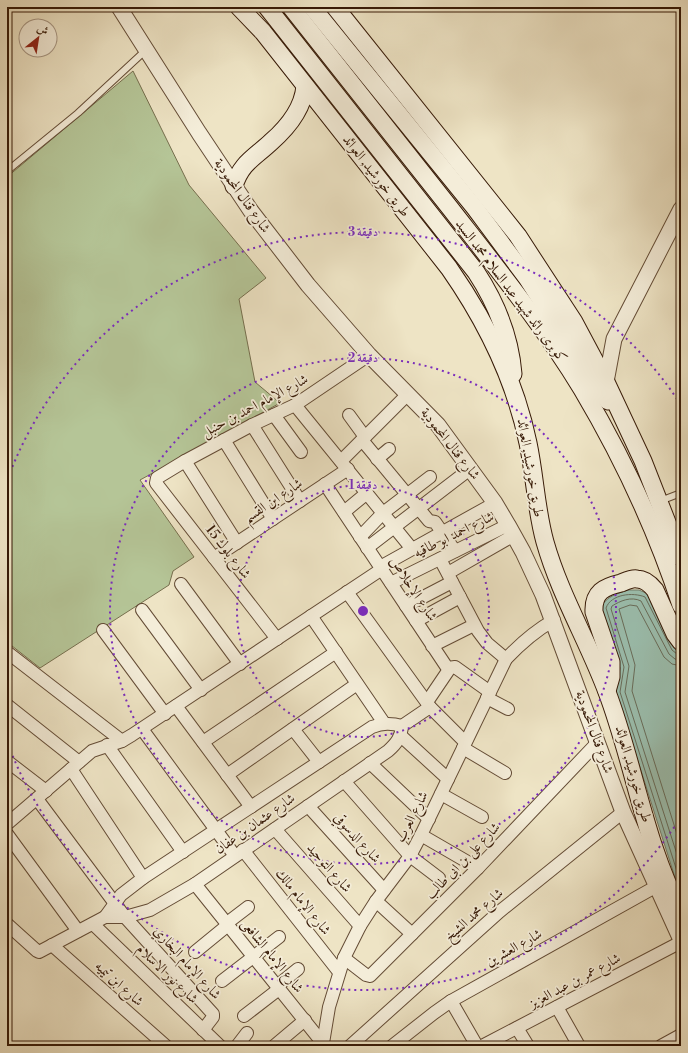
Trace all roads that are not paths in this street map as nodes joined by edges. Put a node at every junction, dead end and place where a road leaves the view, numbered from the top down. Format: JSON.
{"nodes":[{"id":1,"x":120,"y":7,"type":"edge"},
{"id":2,"x":239,"y":7,"type":"edge"},
{"id":3,"x":257,"y":7,"type":"edge"},
{"id":4,"x":291,"y":7,"type":"edge"},
{"id":5,"x":312,"y":7,"type":"edge"},
{"id":6,"x":335,"y":7,"type":"edge"},
{"id":7,"x":270,"y":11,"type":"edge"},
{"id":8,"x":263,"y":32,"type":"junction"},
{"id":9,"x":146,"y":50,"type":"junction"},
{"id":10,"x":305,"y":86,"type":"junction"},
{"id":11,"x":7,"y":171,"type":"edge"},
{"id":12,"x":234,"y":186,"type":"junction"},
{"id":13,"x":681,"y":209,"type":"edge"},
{"id":14,"x":369,"y":355,"type":"junction"},
{"id":15,"x":606,"y":382,"type":"junction"},
{"id":16,"x":514,"y":392,"type":"junction"},
{"id":17,"x":408,"y":394,"type":"junction"},
{"id":18,"x":296,"y":405,"type":"junction"},
{"id":19,"x":621,"y":414,"type":"junction"},
{"id":20,"x":274,"y":415,"type":"junction"},
{"id":21,"x":349,"y":415,"type":"dead end"},
{"id":22,"x":252,"y":425,"type":"junction"},
{"id":23,"x":363,"y":439,"type":"junction"},
{"id":24,"x":224,"y":440,"type":"junction"},
{"id":25,"x":389,"y":449,"type":"dead end"},
{"id":26,"x":301,"y":452,"type":"dead end"},
{"id":27,"x":377,"y":459,"type":"junction"},
{"id":28,"x":185,"y":461,"type":"junction"},
{"id":29,"x":344,"y":465,"type":"junction"},
{"id":30,"x":470,"y":469,"type":"junction"},
{"id":31,"x":430,"y":477,"type":"dead end"},
{"id":32,"x":156,"y":483,"type":"joint"},
{"id":33,"x":325,"y":484,"type":"junction"},
{"id":34,"x":367,"y":493,"type":"junction"},
{"id":35,"x":681,"y":493,"type":"edge"},
{"id":36,"x":407,"y":495,"type":"junction"},
{"id":37,"x":300,"y":501,"type":"junction"},
{"id":38,"x":659,"y":502,"type":"junction"},
{"id":39,"x":495,"y":503,"type":"junction"},
{"id":40,"x":418,"y":509,"type":"junction"},
{"id":41,"x":344,"y":512,"type":"junction"},
{"id":42,"x":383,"y":513,"type":"junction"},
{"id":43,"x":273,"y":519,"type":"junction"},
{"id":44,"x":394,"y":527,"type":"junction"},
{"id":45,"x":511,"y":530,"type":"junction"},
{"id":46,"x":442,"y":532,"type":"junction"},
{"id":47,"x":360,"y":537,"type":"junction"},
{"id":48,"x":237,"y":543,"type":"junction"},
{"id":49,"x":367,"y":548,"type":"junction"},
{"id":50,"x":408,"y":551,"type":"junction"},
{"id":51,"x":455,"y":551,"type":"junction"},
{"id":52,"x":214,"y":558,"type":"junction"},
{"id":53,"x":440,"y":558,"type":"junction"},
{"id":54,"x":681,"y":558,"type":"edge"},
{"id":55,"x":381,"y":568,"type":"junction"},
{"id":56,"x":414,"y":572,"type":"junction"},
{"id":57,"x":450,"y":578,"type":"junction"},
{"id":58,"x":391,"y":583,"type":"junction"},
{"id":59,"x":181,"y":584,"type":"dead end"},
{"id":60,"x":347,"y":592,"type":"junction"},
{"id":61,"x":460,"y":597,"type":"junction"},
{"id":62,"x":681,"y":605,"type":"edge"},
{"id":63,"x":406,"y":606,"type":"junction"},
{"id":64,"x":142,"y":610,"type":"dead end"},
{"id":65,"x":311,"y":616,"type":"junction"},
{"id":66,"x":554,"y":620,"type":"junction"},
{"id":67,"x":416,"y":621,"type":"junction"},
{"id":68,"x":474,"y":625,"type":"junction"},
{"id":69,"x":103,"y":630,"type":"dead end"},
{"id":70,"x":277,"y":639,"type":"junction"},
{"id":71,"x":681,"y":642,"type":"edge"},
{"id":72,"x":432,"y":646,"type":"junction"},
{"id":73,"x":7,"y":652,"type":"edge"},
{"id":74,"x":336,"y":652,"type":"junction"},
{"id":75,"x":506,"y":659,"type":"junction"},
{"id":76,"x":240,"y":664,"type":"junction"},
{"id":77,"x":450,"y":668,"type":"junction"},
{"id":78,"x":358,"y":684,"type":"junction"},
{"id":79,"x":201,"y":690,"type":"junction"},
{"id":80,"x":607,"y":691,"type":"junction"},
{"id":81,"x":489,"y":695,"type":"junction"},
{"id":82,"x":7,"y":705,"type":"edge"},
{"id":83,"x":428,"y":705,"type":"junction"},
{"id":84,"x":176,"y":706,"type":"junction"},
{"id":85,"x":508,"y":709,"type":"dead end"},
{"id":86,"x":165,"y":714,"type":"junction"},
{"id":87,"x":384,"y":723,"type":"junction"},
{"id":88,"x":142,"y":729,"type":"junction"},
{"id":89,"x":292,"y":729,"type":"junction"},
{"id":90,"x":402,"y":730,"type":"junction"},
{"id":91,"x":122,"y":741,"type":"junction"},
{"id":92,"x":203,"y":742,"type":"junction"},
{"id":93,"x":597,"y":743,"type":"junction"},
{"id":94,"x":107,"y":745,"type":"junction"},
{"id":95,"x":464,"y":745,"type":"junction"},
{"id":96,"x":7,"y":761,"type":"edge"},
{"id":97,"x":319,"y":762,"type":"junction"},
{"id":98,"x":370,"y":763,"type":"junction"},
{"id":99,"x":75,"y":766,"type":"junction"},
{"id":100,"x":505,"y":773,"type":"dead end"},
{"id":101,"x":227,"y":775,"type":"junction"},
{"id":102,"x":448,"y":779,"type":"junction"},
{"id":103,"x":344,"y":781,"type":"junction"},
{"id":104,"x":441,"y":794,"type":"junction"},
{"id":105,"x":42,"y":795,"type":"junction"},
{"id":106,"x":308,"y":806,"type":"junction"},
{"id":107,"x":251,"y":807,"type":"junction"},
{"id":108,"x":623,"y":812,"type":"junction"},
{"id":109,"x":482,"y":818,"type":"dead end"},
{"id":110,"x":9,"y":819,"type":"edge"},
{"id":111,"x":429,"y":819,"type":"junction"},
{"id":112,"x":275,"y":829,"type":"junction"},
{"id":113,"x":216,"y":830,"type":"junction"},
{"id":114,"x":7,"y":834,"type":"edge"},
{"id":115,"x":421,"y":835,"type":"junction"},
{"id":116,"x":183,"y":852,"type":"junction"},
{"id":117,"x":239,"y":853,"type":"junction"},
{"id":118,"x":410,"y":856,"type":"junction"},
{"id":119,"x":478,"y":868,"type":"junction"},
{"id":120,"x":143,"y":878,"type":"junction"},
{"id":121,"x":439,"y":878,"type":"dead end"},
{"id":122,"x":195,"y":884,"type":"junction"},
{"id":123,"x":657,"y":886,"type":"junction"},
{"id":124,"x":384,"y":890,"type":"junction"},
{"id":125,"x":376,"y":901,"type":"junction"},
{"id":126,"x":114,"y":903,"type":"junction"},
{"id":127,"x":248,"y":907,"type":"dead end"},
{"id":128,"x":681,"y":912,"type":"edge"},
{"id":129,"x":125,"y":917,"type":"junction"},
{"id":130,"x":105,"y":918,"type":"junction"},
{"id":131,"x":7,"y":924,"type":"edge"},
{"id":132,"x":93,"y":924,"type":"junction"},
{"id":133,"x":227,"y":924,"type":"junction"},
{"id":134,"x":360,"y":926,"type":"junction"},
{"id":135,"x":78,"y":931,"type":"junction"},
{"id":136,"x":412,"y":934,"type":"junction"},
{"id":137,"x":279,"y":937,"type":"dead end"},
{"id":138,"x":681,"y":941,"type":"edge"},
{"id":139,"x":52,"y":945,"type":"junction"},
{"id":140,"x":195,"y":952,"type":"dead end"},
{"id":141,"x":254,"y":957,"type":"junction"},
{"id":142,"x":344,"y":958,"type":"junction"},
{"id":143,"x":298,"y":969,"type":"dead end"},
{"id":144,"x":339,"y":972,"type":"junction"},
{"id":145,"x":222,"y":981,"type":"dead end"},
{"id":146,"x":278,"y":988,"type":"junction"},
{"id":147,"x":451,"y":1001,"type":"junction"},
{"id":148,"x":557,"y":1007,"type":"junction"},
{"id":149,"x":244,"y":1016,"type":"dead end"},
{"id":150,"x":305,"y":1020,"type":"junction"},
{"id":151,"x":517,"y":1028,"type":"junction"},
{"id":152,"x":203,"y":1030,"type":"junction"},
{"id":153,"x":247,"y":1033,"type":"dead end"},
{"id":154,"x":681,"y":1035,"type":"edge"},
{"id":155,"x":324,"y":1044,"type":"edge"},
{"id":156,"x":166,"y":1046,"type":"edge"},
{"id":157,"x":220,"y":1046,"type":"edge"},
{"id":158,"x":237,"y":1046,"type":"edge"},
{"id":159,"x":274,"y":1046,"type":"edge"},
{"id":160,"x":350,"y":1046,"type":"edge"},
{"id":161,"x":392,"y":1046,"type":"edge"},
{"id":162,"x":477,"y":1046,"type":"edge"},
{"id":163,"x":482,"y":1046,"type":"edge"},
{"id":164,"x":528,"y":1046,"type":"edge"},
{"id":165,"x":579,"y":1046,"type":"edge"},
{"id":166,"x":661,"y":1046,"type":"edge"}],
"edges":[{"from":1,"to":9,"type":"street","name":"شارع قنال المحمودية"},
{"from":2,"to":8,"type":"main road"},
{"from":3,"to":8,"type":"main road"},
{"from":4,"to":62,"type":"main road","name":"كوبرى رائد شهيد عبد السلام محمد السيد"},
{"from":5,"to":19,"type":"main road"},
{"from":6,"to":15,"type":"main road"},
{"from":7,"to":16,"type":"main road","name":"كوبرى رائد شهيد عبد السلام محمد السيد"},
{"from":8,"to":10,"type":"main road","name":"طريق خورشيد, العوائد"},
{"from":9,"to":11,"type":"lane"},
{"from":9,"to":12,"type":"street","name":"شارع قنال المحمودية"},
{"from":10,"to":12,"type":"main road"},
{"from":10,"to":16,"type":"main road","name":"طريق خورشيد, العوائد"},
{"from":12,"to":14,"type":"street","name":"شارع قنال المحمودية"},
{"from":13,"to":15,"type":"street"},
{"from":14,"to":17,"type":"street","name":"شارع قنال المحمودية"},
{"from":14,"to":18,"type":"street","name":"شارع الإمام احمد بن حنبل"},
{"from":15,"to":19,"type":"main road"},
{"from":16,"to":80,"type":"main road","name":"طريق خورشيد, العوائد"},
{"from":17,"to":23,"type":"street","name":"شارع ابن القسم"},
{"from":17,"to":30,"type":"street","name":"شارع قنال المحمودية"},
{"from":18,"to":20,"type":"street","name":"شارع الإمام احمد بن حنبل"},
{"from":18,"to":29,"type":"street"},
{"from":19,"to":38,"type":"main road"},
{"from":20,"to":22,"type":"street","name":"شارع الإمام احمد بن حنبل"},
{"from":20,"to":26,"type":"street"},
{"from":21,"to":23,"type":"street"},
{"from":22,"to":24,"type":"street","name":"شارع الإمام احمد بن حنبل"},
{"from":22,"to":37,"type":"street"},
{"from":23,"to":27,"type":"street"},
{"from":23,"to":29,"type":"street","name":"شارع ابن القسم"},
{"from":24,"to":28,"type":"street","name":"شارع الإمام احمد بن حنبل"},
{"from":24,"to":43,"type":"street"},
{"from":25,"to":27,"type":"street"},
{"from":27,"to":36,"type":"street"},
{"from":28,"to":32,"type":"street","name":"شارع الإمام احمد بن حنبل"},
{"from":28,"to":48,"type":"street"},
{"from":29,"to":33,"type":"street","name":"شارع ابن القسم"},
{"from":29,"to":34,"type":"street"},
{"from":30,"to":39,"type":"street","name":"شارع قنال المحمودية"},
{"from":30,"to":40,"type":"street"},
{"from":31,"to":36,"type":"street"},
{"from":32,"to":52,"type":"street","name":"شارع بلوك 15"},
{"from":33,"to":37,"type":"street","name":"شارع ابن القسم"},
{"from":33,"to":41,"type":"street","name":"شارع الإخلاص"},
{"from":34,"to":41,"type":"street"},
{"from":34,"to":42,"type":"street"},
{"from":35,"to":38,"type":"lane"},
{"from":36,"to":40,"type":"street"},
{"from":36,"to":42,"type":"street"},
{"from":37,"to":43,"type":"street","name":"شارع ابن القسم"},
{"from":38,"to":54,"type":"main road"},
{"from":39,"to":45,"type":"street","name":"شارع قنال المحمودية"},
{"from":39,"to":46,"type":"street"},
{"from":40,"to":44,"type":"street"},
{"from":40,"to":46,"type":"street"},
{"from":41,"to":47,"type":"street","name":"شارع الإخلاص"},
{"from":42,"to":44,"type":"street"},
{"from":42,"to":47,"type":"street"},
{"from":43,"to":48,"type":"street","name":"شارع ابن القسم"},
{"from":44,"to":49,"type":"street"},
{"from":44,"to":50,"type":"street"},
{"from":45,"to":51,"type":"street","name":"شارع احمد ابو طاقيه"},
{"from":45,"to":57,"type":"street"},
{"from":45,"to":66,"type":"street","name":"شارع قنال المحمودية"},
{"from":46,"to":50,"type":"street"},
{"from":46,"to":51,"type":"street"},
{"from":47,"to":49,"type":"street","name":"شارع الإخلاص"},
{"from":48,"to":52,"type":"street","name":"شارع ابن القسم"},
{"from":49,"to":55,"type":"street","name":"شارع الإخلاص"},
{"from":50,"to":55,"type":"street"},
{"from":50,"to":56,"type":"street"},
{"from":51,"to":53,"type":"street","name":"شارع احمد ابو طاقيه"},
{"from":52,"to":70,"type":"street","name":"شارع بلوك 15"},
{"from":53,"to":56,"type":"street","name":"شارع احمد ابو طاقيه"},
{"from":53,"to":57,"type":"street"},
{"from":55,"to":58,"type":"street","name":"شارع الإخلاص"},
{"from":55,"to":60,"type":"street"},
{"from":56,"to":58,"type":"street","name":"شارع احمد ابو طاقيه"},
{"from":57,"to":61,"type":"street"},
{"from":57,"to":63,"type":"street"},
{"from":58,"to":63,"type":"street","name":"شارع الإخلاص"},
{"from":59,"to":76,"type":"street"},
{"from":60,"to":65,"type":"street"},
{"from":60,"to":83,"type":"street"},
{"from":61,"to":67,"type":"street"},
{"from":61,"to":68,"type":"street"},
{"from":63,"to":67,"type":"street","name":"شارع الإخلاص"},
{"from":64,"to":79,"type":"street"},
{"from":65,"to":70,"type":"street"},
{"from":65,"to":74,"type":"street"},
{"from":66,"to":75,"type":"street","name":"شارع العرب"},
{"from":66,"to":93,"type":"street","name":"شارع قنال المحمودية"},
{"from":67,"to":72,"type":"street","name":"شارع الإخلاص"},
{"from":68,"to":72,"type":"street"},
{"from":68,"to":75,"type":"street"},
{"from":69,"to":86,"type":"street"},
{"from":70,"to":76,"type":"street"},
{"from":71,"to":80,"type":"main road"},
{"from":72,"to":77,"type":"street","name":"شارع الإخلاص"},
{"from":73,"to":91,"type":"street"},
{"from":74,"to":78,"type":"street"},
{"from":74,"to":92,"type":"street"},
{"from":75,"to":81,"type":"street","name":"شارع العرب"},
{"from":76,"to":79,"type":"street"},
{"from":77,"to":81,"type":"street","name":"شارع الإخلاص"},
{"from":77,"to":83,"type":"street"},
{"from":78,"to":87,"type":"street"},
{"from":78,"to":89,"type":"street"},
{"from":79,"to":84,"type":"street"},
{"from":80,"to":128,"type":"main road","name":"طريق خورشيد, العوائد"},
{"from":81,"to":85,"type":"street","name":"شارع الإخلاص"},
{"from":81,"to":95,"type":"street","name":"شارع العرب"},
{"from":82,"to":99,"type":"street"},
{"from":83,"to":90,"type":"street","name":"شارع عثمان بن عفان"},
{"from":83,"to":95,"type":"street"},
{"from":84,"to":86,"type":"street"},
{"from":84,"to":92,"type":"street"},
{"from":86,"to":88,"type":"street"},
{"from":87,"to":90,"type":"street"},
{"from":87,"to":97,"type":"street","name":"شارع عثمان بن عفان"},
{"from":88,"to":91,"type":"street"},
{"from":88,"to":113,"type":"street","name":"شارع الإمام مالك"},
{"from":89,"to":97,"type":"street"},
{"from":89,"to":101,"type":"street"},
{"from":90,"to":98,"type":"street","name":"شارع عثمان بن عفان"},
{"from":90,"to":102,"type":"street"},
{"from":91,"to":94,"type":"street"},
{"from":92,"to":101,"type":"street"},
{"from":93,"to":108,"type":"street","name":"شارع قنال المحمودية"},
{"from":93,"to":119,"type":"street","name":"شارع على بن ابى طالب"},
{"from":94,"to":99,"type":"street"},
{"from":94,"to":116,"type":"street"},
{"from":95,"to":100,"type":"street"},
{"from":95,"to":102,"type":"street","name":"شارع العرب"},
{"from":96,"to":105,"type":"street"},
{"from":97,"to":107,"type":"street","name":"شارع عثمان بن عفان"},
{"from":98,"to":103,"type":"street","name":"شارع عثمان بن عفان"},
{"from":98,"to":111,"type":"street"},
{"from":99,"to":105,"type":"street"},
{"from":99,"to":120,"type":"street"},
{"from":101,"to":107,"type":"street"},
{"from":102,"to":104,"type":"street","name":"شارع العرب"},
{"from":103,"to":106,"type":"street","name":"شارع عثمان بن عفان"},
{"from":103,"to":118,"type":"street"},
{"from":104,"to":109,"type":"street"},
{"from":104,"to":111,"type":"street","name":"شارع العرب"},
{"from":105,"to":110,"type":"street"},
{"from":105,"to":126,"type":"street"},
{"from":106,"to":112,"type":"street","name":"شارع عثمان بن عفان"},
{"from":106,"to":124,"type":"street","name":"شارع الدسوقي"},
{"from":107,"to":113,"type":"street","name":"شارع عثمان بن عفان"},
{"from":108,"to":123,"type":"street","name":"شارع قنال المحمودية"},
{"from":108,"to":160,"type":"street","name":"شارع محمد الشيخ"},
{"from":111,"to":115,"type":"street","name":"شارع العرب"},
{"from":112,"to":117,"type":"street","name":"شارع عثمان بن عفان"},
{"from":112,"to":134,"type":"street","name":"شارع التوحيد"},
{"from":113,"to":116,"type":"street","name":"شارع عثمان بن عفان"},
{"from":113,"to":117,"type":"street","name":"شارع الإمام مالك"},
{"from":114,"to":135,"type":"street"},
{"from":115,"to":118,"type":"street","name":"شارع العرب"},
{"from":115,"to":119,"type":"street"},
{"from":116,"to":120,"type":"street","name":"شارع عثمان بن عفان"},
{"from":117,"to":122,"type":"street","name":"شارع عثمان بن عفان"},
{"from":117,"to":144,"type":"street","name":"شارع الإمام مالك"},
{"from":118,"to":121,"type":"street"},
{"from":118,"to":124,"type":"street","name":"شارع العرب"},
{"from":119,"to":136,"type":"street","name":"شارع على بن ابى طالب"},
{"from":120,"to":126,"type":"street","name":"شارع عثمان بن عفان"},
{"from":122,"to":129,"type":"street","name":"شارع عثمان بن عفان"},
{"from":122,"to":133,"type":"street","name":"شارع الإمام الشافعى"},
{"from":123,"to":138,"type":"street","name":"شارع قنال المحمودية"},
{"from":123,"to":147,"type":"street","name":"شارع العشرين"},
{"from":124,"to":125,"type":"street","name":"شارع العرب"},
{"from":125,"to":134,"type":"street","name":"شارع العرب"},
{"from":125,"to":136,"type":"street"},
{"from":126,"to":129,"type":"street"},
{"from":126,"to":130,"type":"street","name":"شارع عثمان بن عفان"},
{"from":127,"to":133,"type":"street"},
{"from":129,"to":130,"type":"street","name":"شارع عثمان بن عفان"},
{"from":129,"to":152,"type":"street","name":"شارع الإمام البخاري"},
{"from":130,"to":132,"type":"street","name":"شارع عثمان بن عفان"},
{"from":131,"to":139,"type":"street","name":"شارع عثمان بن عفان"},
{"from":132,"to":135,"type":"street","name":"شارع عثمان بن عفان"},
{"from":132,"to":152,"type":"street","name":"شارع نور الاسلام"},
{"from":133,"to":140,"type":"street"},
{"from":133,"to":141,"type":"street","name":"شارع الإمام الشافعى"},
{"from":134,"to":142,"type":"street","name":"شارع العرب"},
{"from":135,"to":139,"type":"street","name":"شارع عثمان بن عفان"},
{"from":136,"to":142,"type":"street","name":"شارع على بن ابى طالب"},
{"from":137,"to":141,"type":"street"},
{"from":138,"to":148,"type":"street","name":"شارع عمر بن عبد العزيز"},
{"from":139,"to":156,"type":"street","name":"شارع ابن تيميه"},
{"from":141,"to":145,"type":"street"},
{"from":141,"to":146,"type":"street","name":"شارع الإمام الشافعى"},
{"from":142,"to":144,"type":"street","name":"شارع العرب"},
{"from":143,"to":146,"type":"street"},
{"from":144,"to":155,"type":"street","name":"شارع العرب"},
{"from":146,"to":149,"type":"street"},
{"from":146,"to":150,"type":"street","name":"شارع الإمام الشافعى"},
{"from":147,"to":161,"type":"street","name":"شارع العشرين"},
{"from":147,"to":162,"type":"street"},
{"from":148,"to":151,"type":"street","name":"شارع عمر بن عبد العزيز"},
{"from":148,"to":165,"type":"street"},
{"from":150,"to":155,"type":"street","name":"شارع الإمام الشافعى"},
{"from":150,"to":159,"type":"street"},
{"from":151,"to":163,"type":"street","name":"شارع عمر بن عبد العزيز"},
{"from":151,"to":164,"type":"street"},
{"from":152,"to":157,"type":"street","name":"شارع نور الاسلام"},
{"from":153,"to":158,"type":"street"},
{"from":154,"to":166,"type":"street"}]}
